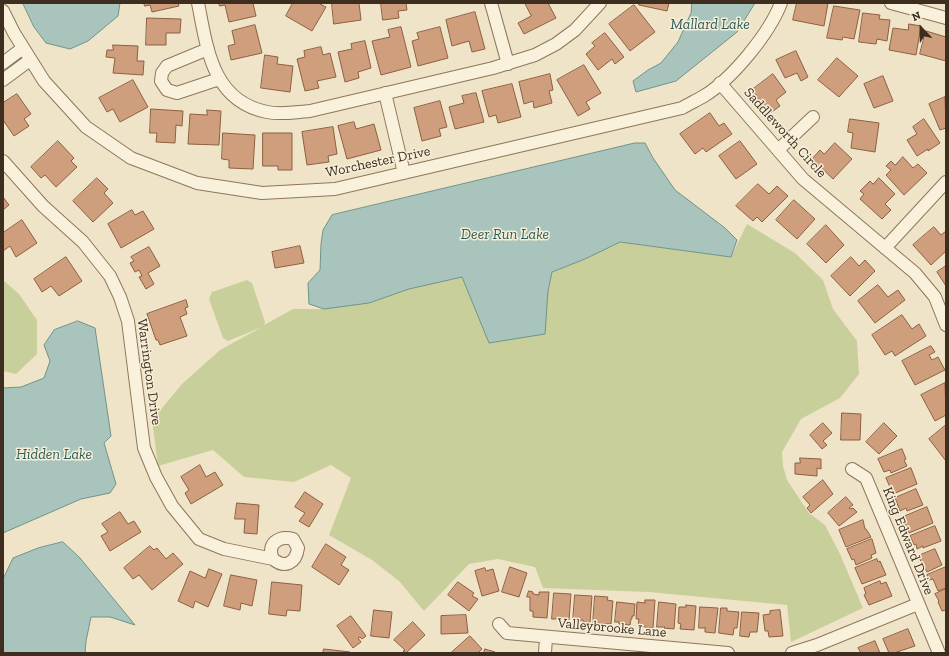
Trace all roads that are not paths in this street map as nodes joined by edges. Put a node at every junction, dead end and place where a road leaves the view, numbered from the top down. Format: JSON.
{"nodes":[{"id":1,"x":198,"y":3,"type":"edge"},
{"id":2,"x":491,"y":3,"type":"edge"},
{"id":3,"x":600,"y":3,"type":"edge"},
{"id":4,"x":781,"y":3,"type":"edge"},
{"id":5,"x":891,"y":3,"type":"edge"},
{"id":6,"x":3,"y":11,"type":"edge"},
{"id":7,"x":946,"y":18,"type":"edge"},
{"id":8,"x":23,"y":48,"type":"junction"},
{"id":9,"x":208,"y":49,"type":"junction"},
{"id":10,"x":30,"y":60,"type":"junction"},
{"id":11,"x":3,"y":63,"type":"edge"},
{"id":12,"x":508,"y":64,"type":"junction"},
{"id":13,"x":219,"y":79,"type":"junction"},
{"id":14,"x":3,"y":80,"type":"edge"},
{"id":15,"x":720,"y":83,"type":"junction"},
{"id":16,"x":385,"y":93,"type":"junction"},
{"id":17,"x":813,"y":117,"type":"dead end"},
{"id":18,"x":778,"y":150,"type":"junction"},
{"id":19,"x":3,"y":161,"type":"edge"},
{"id":20,"x":404,"y":173,"type":"junction"},
{"id":21,"x":946,"y":182,"type":"edge"},
{"id":22,"x":885,"y":248,"type":"junction"},
{"id":23,"x":946,"y":325,"type":"edge"},
{"id":24,"x":852,"y":469,"type":"dead end"},
{"id":25,"x":273,"y":559,"type":"dead end"},
{"id":26,"x":918,"y":604,"type":"junction"},
{"id":27,"x":499,"y":624,"type":"dead end"},
{"id":28,"x":546,"y":637,"type":"junction"},
{"id":29,"x":545,"y":653,"type":"edge"},
{"id":30,"x":728,"y":653,"type":"edge"},
{"id":31,"x":792,"y":653,"type":"edge"},
{"id":32,"x":939,"y":653,"type":"edge"}],
"edges":[{"from":1,"to":9,"type":"street"},
{"from":2,"to":12,"type":"street"},
{"from":3,"to":12,"type":"street"},
{"from":4,"to":15,"type":"street","name":"Worchester Drive"},
{"from":5,"to":7,"type":"street"},
{"from":6,"to":8,"type":"street","name":"Worchester Drive"},
{"from":8,"to":10,"type":"street","name":"Worchester Drive"},
{"from":8,"to":11,"type":"street"},
{"from":9,"to":13,"type":"street"},
{"from":9,"to":13,"type":"street"},
{"from":10,"to":14,"type":"street"},
{"from":10,"to":20,"type":"street","name":"Worchester Drive"},
{"from":12,"to":16,"type":"street"},
{"from":13,"to":16,"type":"street"},
{"from":15,"to":18,"type":"street","name":"Saddleworth Circle"},
{"from":15,"to":20,"type":"street","name":"Worchester Drive"},
{"from":16,"to":20,"type":"street"},
{"from":17,"to":18,"type":"street"},
{"from":18,"to":22,"type":"street","name":"Saddleworth Circle"},
{"from":19,"to":25,"type":"street","name":"Warrington Drive"},
{"from":21,"to":22,"type":"street"},
{"from":22,"to":23,"type":"street","name":"Saddleworth Circle"},
{"from":24,"to":26,"type":"street","name":"King Edward Drive"},
{"from":26,"to":31,"type":"street"},
{"from":26,"to":32,"type":"street","name":"King Edward Drive"},
{"from":27,"to":28,"type":"street","name":"Valleybrooke Lane"},
{"from":28,"to":29,"type":"street"},
{"from":28,"to":30,"type":"street","name":"Valleybrooke Lane"}]}
